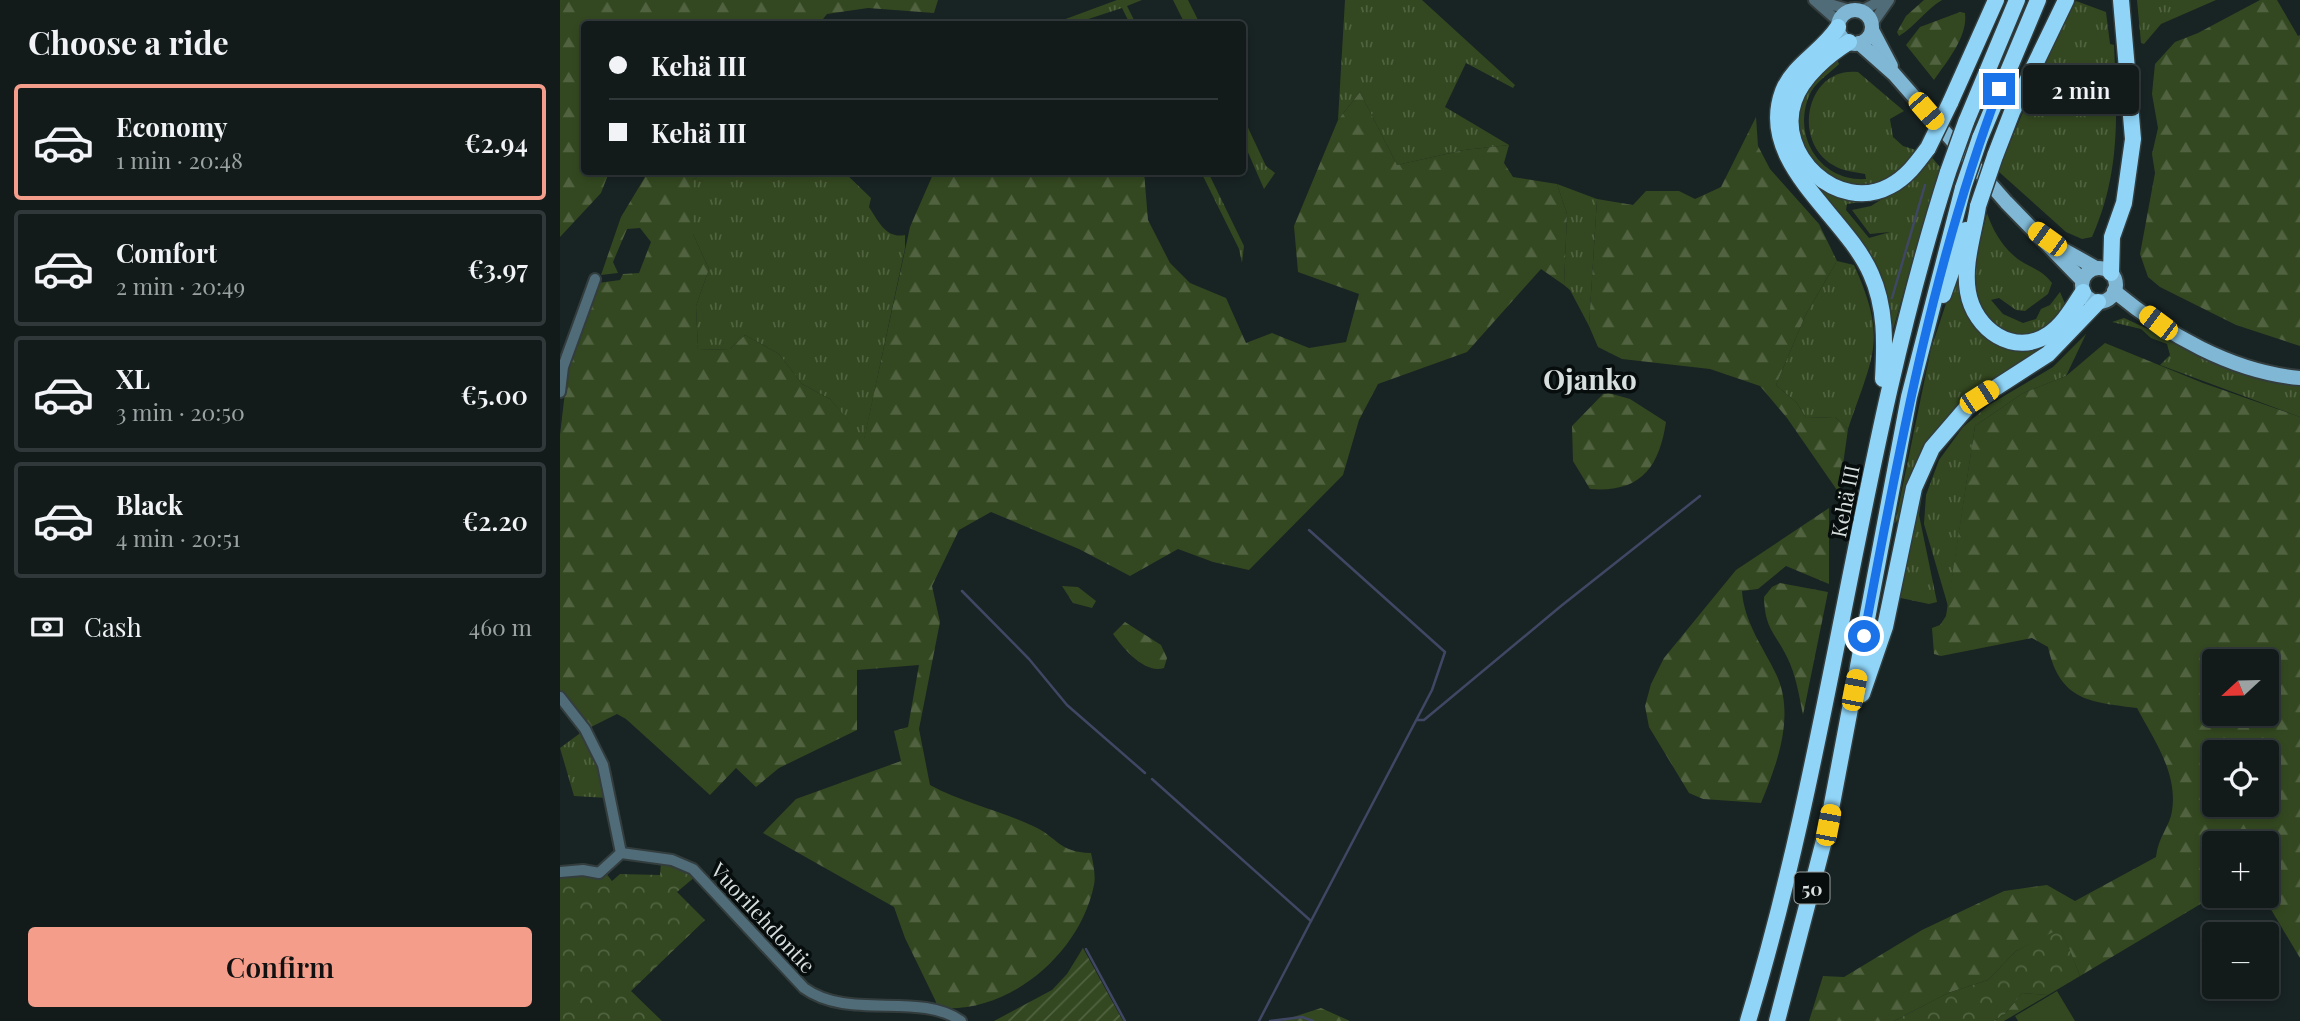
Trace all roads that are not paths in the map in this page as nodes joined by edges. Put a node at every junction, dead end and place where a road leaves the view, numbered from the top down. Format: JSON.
{"nodes":[{"id":1,"x":1815,"y":0,"type":"edge"},
{"id":2,"x":1882,"y":0,"type":"edge"},
{"id":3,"x":1889,"y":0,"type":"edge"},
{"id":4,"x":1996,"y":0,"type":"edge"},
{"id":5,"x":2017,"y":0,"type":"edge"},
{"id":6,"x":2038,"y":0,"type":"edge"},
{"id":7,"x":2066,"y":0,"type":"edge"},
{"id":8,"x":2121,"y":0,"type":"edge"},
{"id":9,"x":1856,"y":11,"type":"junction"},
{"id":10,"x":1838,"y":24,"type":"junction"},
{"id":11,"x":1872,"y":27,"type":"junction"},
{"id":12,"x":1854,"y":43,"type":"junction"},
{"id":13,"x":1894,"y":74,"type":"junction"},
{"id":14,"x":1978,"y":206,"type":"junction"},
{"id":15,"x":2031,"y":228,"type":"junction"},
{"id":16,"x":2103,"y":271,"type":"junction"},
{"id":17,"x":595,"y":279,"type":"dead end"},
{"id":18,"x":2083,"y":286,"type":"junction"},
{"id":19,"x":2114,"y":291,"type":"junction"},
{"id":20,"x":2100,"y":302,"type":"junction"},
{"id":21,"x":2158,"y":323,"type":"junction"},
{"id":22,"x":2300,"y":378,"type":"edge"},
{"id":23,"x":560,"y":392,"type":"edge"},
{"id":24,"x":1881,"y":427,"type":"junction"},
{"id":25,"x":1902,"y":436,"type":"junction"},
{"id":26,"x":560,"y":697,"type":"edge"},
{"id":27,"x":1828,"y":825,"type":"junction"},
{"id":28,"x":621,"y":853,"type":"junction"},
{"id":29,"x":560,"y":872,"type":"edge"},
{"id":30,"x":961,"y":1021,"type":"edge"},
{"id":31,"x":1748,"y":1021,"type":"edge"},
{"id":32,"x":1777,"y":1021,"type":"edge"}],
"edges":[{"from":1,"to":9,"type":"street"},
{"from":1,"to":10,"type":"street"},
{"from":2,"to":9,"type":"street"},
{"from":3,"to":11,"type":"street"},
{"from":4,"to":12,"type":"highway","bridge":true},
{"from":5,"to":24,"type":"highway","name":"Kehä III","number":"50","bridge":true},
{"from":6,"to":25,"type":"highway","number":"50","bridge":true},
{"from":7,"to":14,"type":"highway","bridge":true},
{"from":8,"to":16,"type":"highway"},
{"from":9,"to":10,"type":"main road"},
{"from":9,"to":11,"type":"main road"},
{"from":10,"to":12,"type":"main road"},
{"from":10,"to":24,"type":"highway"},
{"from":11,"to":12,"type":"main road"},
{"from":11,"to":13,"type":"main road"},
{"from":12,"to":13,"type":"main road"},
{"from":13,"to":15,"type":"main road"},
{"from":14,"to":18,"type":"highway"},
{"from":14,"to":25,"type":"highway"},
{"from":15,"to":16,"type":"main road"},
{"from":15,"to":18,"type":"main road"},
{"from":16,"to":18,"type":"main road"},
{"from":16,"to":19,"type":"main road"},
{"from":17,"to":23,"type":"street"},
{"from":18,"to":20,"type":"main road"},
{"from":19,"to":20,"type":"main road"},
{"from":19,"to":21,"type":"main road"},
{"from":20,"to":21,"type":"main road"},
{"from":20,"to":27,"type":"highway"},
{"from":21,"to":22,"type":"main road"},
{"from":24,"to":31,"type":"highway","name":"Kehä III","number":"50"},
{"from":25,"to":27,"type":"highway","number":"50"},
{"from":26,"to":28,"type":"street"},
{"from":27,"to":32,"type":"highway","number":"50"},
{"from":28,"to":29,"type":"street"},
{"from":28,"to":30,"type":"street","name":"Vuorilehdontie"}]}
